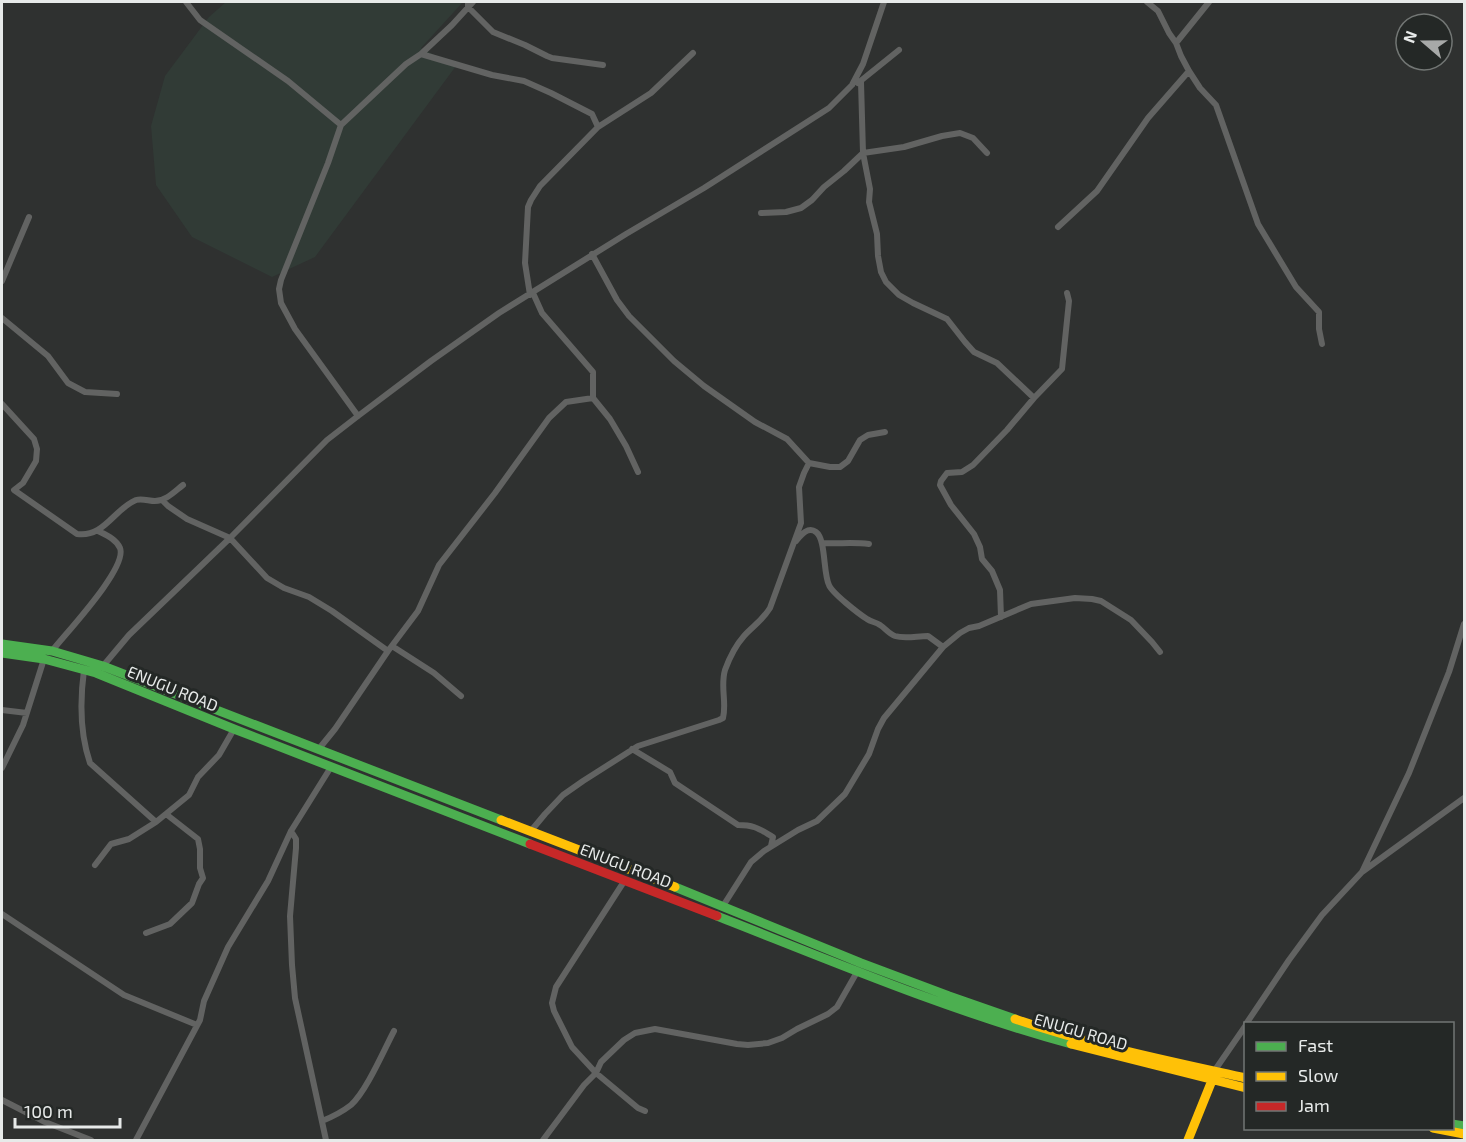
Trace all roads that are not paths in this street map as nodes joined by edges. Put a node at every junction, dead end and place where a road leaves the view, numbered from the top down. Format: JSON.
{"nodes":[{"id":1,"x":186,"y":2,"type":"edge"},
{"id":2,"x":884,"y":2,"type":"edge"},
{"id":3,"x":1147,"y":2,"type":"edge"},
{"id":4,"x":1209,"y":2,"type":"edge"},
{"id":5,"x":470,"y":3,"type":"edge"},
{"id":6,"x":1176,"y":43,"type":"junction"},
{"id":7,"x":899,"y":50,"type":"dead end"},
{"id":8,"x":693,"y":53,"type":"dead end"},
{"id":9,"x":421,"y":54,"type":"junction"},
{"id":10,"x":603,"y":65,"type":"dead end"},
{"id":11,"x":1189,"y":71,"type":"junction"},
{"id":12,"x":861,"y":82,"type":"junction"},
{"id":13,"x":852,"y":85,"type":"junction"},
{"id":14,"x":341,"y":125,"type":"junction"},
{"id":15,"x":598,"y":127,"type":"junction"},
{"id":16,"x":863,"y":153,"type":"junction"},
{"id":17,"x":987,"y":153,"type":"dead end"},
{"id":18,"x":761,"y":213,"type":"dead end"},
{"id":19,"x":29,"y":217,"type":"dead end"},
{"id":20,"x":1058,"y":227,"type":"dead end"},
{"id":21,"x":592,"y":254,"type":"junction"},
{"id":22,"x":2,"y":281,"type":"edge"},
{"id":23,"x":1067,"y":293,"type":"dead end"},
{"id":24,"x":531,"y":294,"type":"junction"},
{"id":25,"x":2,"y":318,"type":"edge"},
{"id":26,"x":1322,"y":344,"type":"dead end"},
{"id":27,"x":117,"y":394,"type":"dead end"},
{"id":28,"x":593,"y":398,"type":"junction"},
{"id":29,"x":1034,"y":398,"type":"junction"},
{"id":30,"x":2,"y":404,"type":"edge"},
{"id":31,"x":358,"y":416,"type":"junction"},
{"id":32,"x":885,"y":432,"type":"dead end"},
{"id":33,"x":810,"y":463,"type":"junction"},
{"id":34,"x":638,"y":472,"type":"dead end"},
{"id":35,"x":183,"y":485,"type":"dead end"},
{"id":36,"x":162,"y":500,"type":"junction"},
{"id":37,"x":98,"y":531,"type":"junction"},
{"id":38,"x":230,"y":538,"type":"junction"},
{"id":39,"x":794,"y":543,"type":"junction"},
{"id":40,"x":822,"y":543,"type":"junction"},
{"id":41,"x":868,"y":544,"type":"dead end"},
{"id":42,"x":1001,"y":617,"type":"junction"},
{"id":43,"x":1464,"y":624,"type":"edge"},
{"id":44,"x":2,"y":644,"type":"edge"},
{"id":45,"x":943,"y":647,"type":"junction"},
{"id":46,"x":390,"y":648,"type":"junction"},
{"id":47,"x":52,"y":651,"type":"junction"},
{"id":48,"x":1160,"y":652,"type":"dead end"},
{"id":49,"x":2,"y":653,"type":"edge"},
{"id":50,"x":44,"y":659,"type":"junction"},
{"id":51,"x":103,"y":666,"type":"junction"},
{"id":52,"x":84,"y":670,"type":"junction"},
{"id":53,"x":461,"y":696,"type":"dead end"},
{"id":54,"x":2,"y":710,"type":"edge"},
{"id":55,"x":27,"y":712,"type":"junction"},
{"id":56,"x":234,"y":729,"type":"junction"},
{"id":57,"x":632,"y":749,"type":"junction"},
{"id":58,"x":318,"y":750,"type":"junction"},
{"id":59,"x":331,"y":766,"type":"junction"},
{"id":60,"x":2,"y":768,"type":"edge"},
{"id":61,"x":1464,"y":798,"type":"edge"},
{"id":62,"x":165,"y":814,"type":"junction"},
{"id":63,"x":156,"y":822,"type":"junction"},
{"id":64,"x":291,"y":831,"type":"junction"},
{"id":65,"x":530,"y":832,"type":"junction"},
{"id":66,"x":771,"y":846,"type":"junction"},
{"id":67,"x":95,"y":865,"type":"dead end"},
{"id":68,"x":1362,"y":872,"type":"junction"},
{"id":69,"x":625,"y":880,"type":"junction"},
{"id":70,"x":723,"y":906,"type":"junction"},
{"id":71,"x":2,"y":914,"type":"edge"},
{"id":72,"x":146,"y":933,"type":"dead end"},
{"id":73,"x":857,"y":972,"type":"junction"},
{"id":74,"x":1247,"y":1022,"type":"edge"},
{"id":75,"x":197,"y":1024,"type":"junction"},
{"id":76,"x":1244,"y":1027,"type":"edge"},
{"id":77,"x":394,"y":1031,"type":"dead end"},
{"id":78,"x":596,"y":1073,"type":"junction"},
{"id":79,"x":1214,"y":1075,"type":"junction"},
{"id":80,"x":1244,"y":1078,"type":"edge"},
{"id":81,"x":1244,"y":1088,"type":"edge"},
{"id":82,"x":2,"y":1100,"type":"edge"},
{"id":83,"x":645,"y":1112,"type":"dead end"},
{"id":84,"x":322,"y":1121,"type":"junction"},
{"id":85,"x":1443,"y":1130,"type":"edge"},
{"id":86,"x":1464,"y":1134,"type":"edge"},
{"id":87,"x":91,"y":1140,"type":"edge"},
{"id":88,"x":136,"y":1140,"type":"edge"},
{"id":89,"x":326,"y":1140,"type":"edge"},
{"id":90,"x":543,"y":1140,"type":"edge"},
{"id":91,"x":1188,"y":1140,"type":"edge"}],
"edges":[{"from":1,"to":14,"type":"street"},
{"from":2,"to":13,"type":"street"},
{"from":3,"to":6,"type":"street"},
{"from":4,"to":6,"type":"street"},
{"from":5,"to":9,"type":"street"},
{"from":5,"to":10,"type":"street"},
{"from":6,"to":11,"type":"street"},
{"from":7,"to":12,"type":"street"},
{"from":8,"to":15,"type":"street"},
{"from":9,"to":14,"type":"street"},
{"from":9,"to":15,"type":"street"},
{"from":11,"to":20,"type":"street"},
{"from":11,"to":26,"type":"street"},
{"from":12,"to":13,"type":"street"},
{"from":12,"to":16,"type":"street"},
{"from":13,"to":21,"type":"street"},
{"from":14,"to":31,"type":"street"},
{"from":15,"to":24,"type":"street"},
{"from":16,"to":17,"type":"street"},
{"from":16,"to":18,"type":"street"},
{"from":16,"to":29,"type":"street"},
{"from":19,"to":22,"type":"street"},
{"from":21,"to":24,"type":"street"},
{"from":21,"to":33,"type":"street"},
{"from":23,"to":29,"type":"street"},
{"from":24,"to":28,"type":"street"},
{"from":24,"to":31,"type":"street"},
{"from":25,"to":27,"type":"street"},
{"from":28,"to":34,"type":"street"},
{"from":28,"to":46,"type":"street"},
{"from":29,"to":42,"type":"street"},
{"from":30,"to":37,"type":"street"},
{"from":31,"to":38,"type":"street"},
{"from":32,"to":33,"type":"street"},
{"from":33,"to":39,"type":"street"},
{"from":35,"to":36,"type":"street"},
{"from":36,"to":37,"type":"street"},
{"from":36,"to":38,"type":"street"},
{"from":37,"to":47,"type":"street"},
{"from":38,"to":46,"type":"street"},
{"from":38,"to":51,"type":"street"},
{"from":39,"to":40,"type":"street"},
{"from":39,"to":57,"type":"street"},
{"from":40,"to":41,"type":"street"},
{"from":40,"to":45,"type":"street"},
{"from":42,"to":45,"type":"street"},
{"from":42,"to":48,"type":"street"},
{"from":43,"to":68,"type":"street"},
{"from":44,"to":47,"type":"main road"},
{"from":45,"to":66,"type":"street"},
{"from":46,"to":53,"type":"street"},
{"from":46,"to":58,"type":"street"},
{"from":47,"to":51,"type":"main road"},
{"from":49,"to":50,"type":"main road","name":"ENUGU ROAD"},
{"from":50,"to":52,"type":"main road","name":"ENUGU ROAD"},
{"from":50,"to":55,"type":"street"},
{"from":51,"to":58,"type":"main road"},
{"from":52,"to":56,"type":"main road","name":"ENUGU ROAD"},
{"from":52,"to":63,"type":"street"},
{"from":54,"to":55,"type":"street"},
{"from":55,"to":60,"type":"street"},
{"from":56,"to":59,"type":"main road","name":"ENUGU ROAD"},
{"from":56,"to":62,"type":"street"},
{"from":57,"to":65,"type":"street"},
{"from":57,"to":66,"type":"street"},
{"from":58,"to":65,"type":"main road"},
{"from":59,"to":64,"type":"street"},
{"from":59,"to":69,"type":"main road","name":"ENUGU ROAD"},
{"from":61,"to":68,"type":"street"},
{"from":62,"to":63,"type":"street"},
{"from":62,"to":72,"type":"street"},
{"from":63,"to":67,"type":"street"},
{"from":64,"to":75,"type":"street"},
{"from":64,"to":84,"type":"street"},
{"from":65,"to":70,"type":"main road"},
{"from":66,"to":70,"type":"street"},
{"from":68,"to":74,"type":"street"},
{"from":69,"to":73,"type":"main road","name":"ENUGU ROAD"},
{"from":69,"to":78,"type":"street"},
{"from":70,"to":79,"type":"main road"},
{"from":71,"to":75,"type":"street"},
{"from":73,"to":78,"type":"street"},
{"from":73,"to":79,"type":"main road","name":"ENUGU ROAD"},
{"from":75,"to":88,"type":"street"},
{"from":76,"to":79,"type":"street"},
{"from":77,"to":84,"type":"street"},
{"from":78,"to":83,"type":"street"},
{"from":78,"to":90,"type":"street"},
{"from":79,"to":80,"type":"main road"},
{"from":79,"to":81,"type":"main road","name":"ENUGU ROAD"},
{"from":79,"to":91,"type":"main road"},
{"from":82,"to":87,"type":"street"},
{"from":84,"to":89,"type":"street"},
{"from":85,"to":86,"type":"main road"}]}
